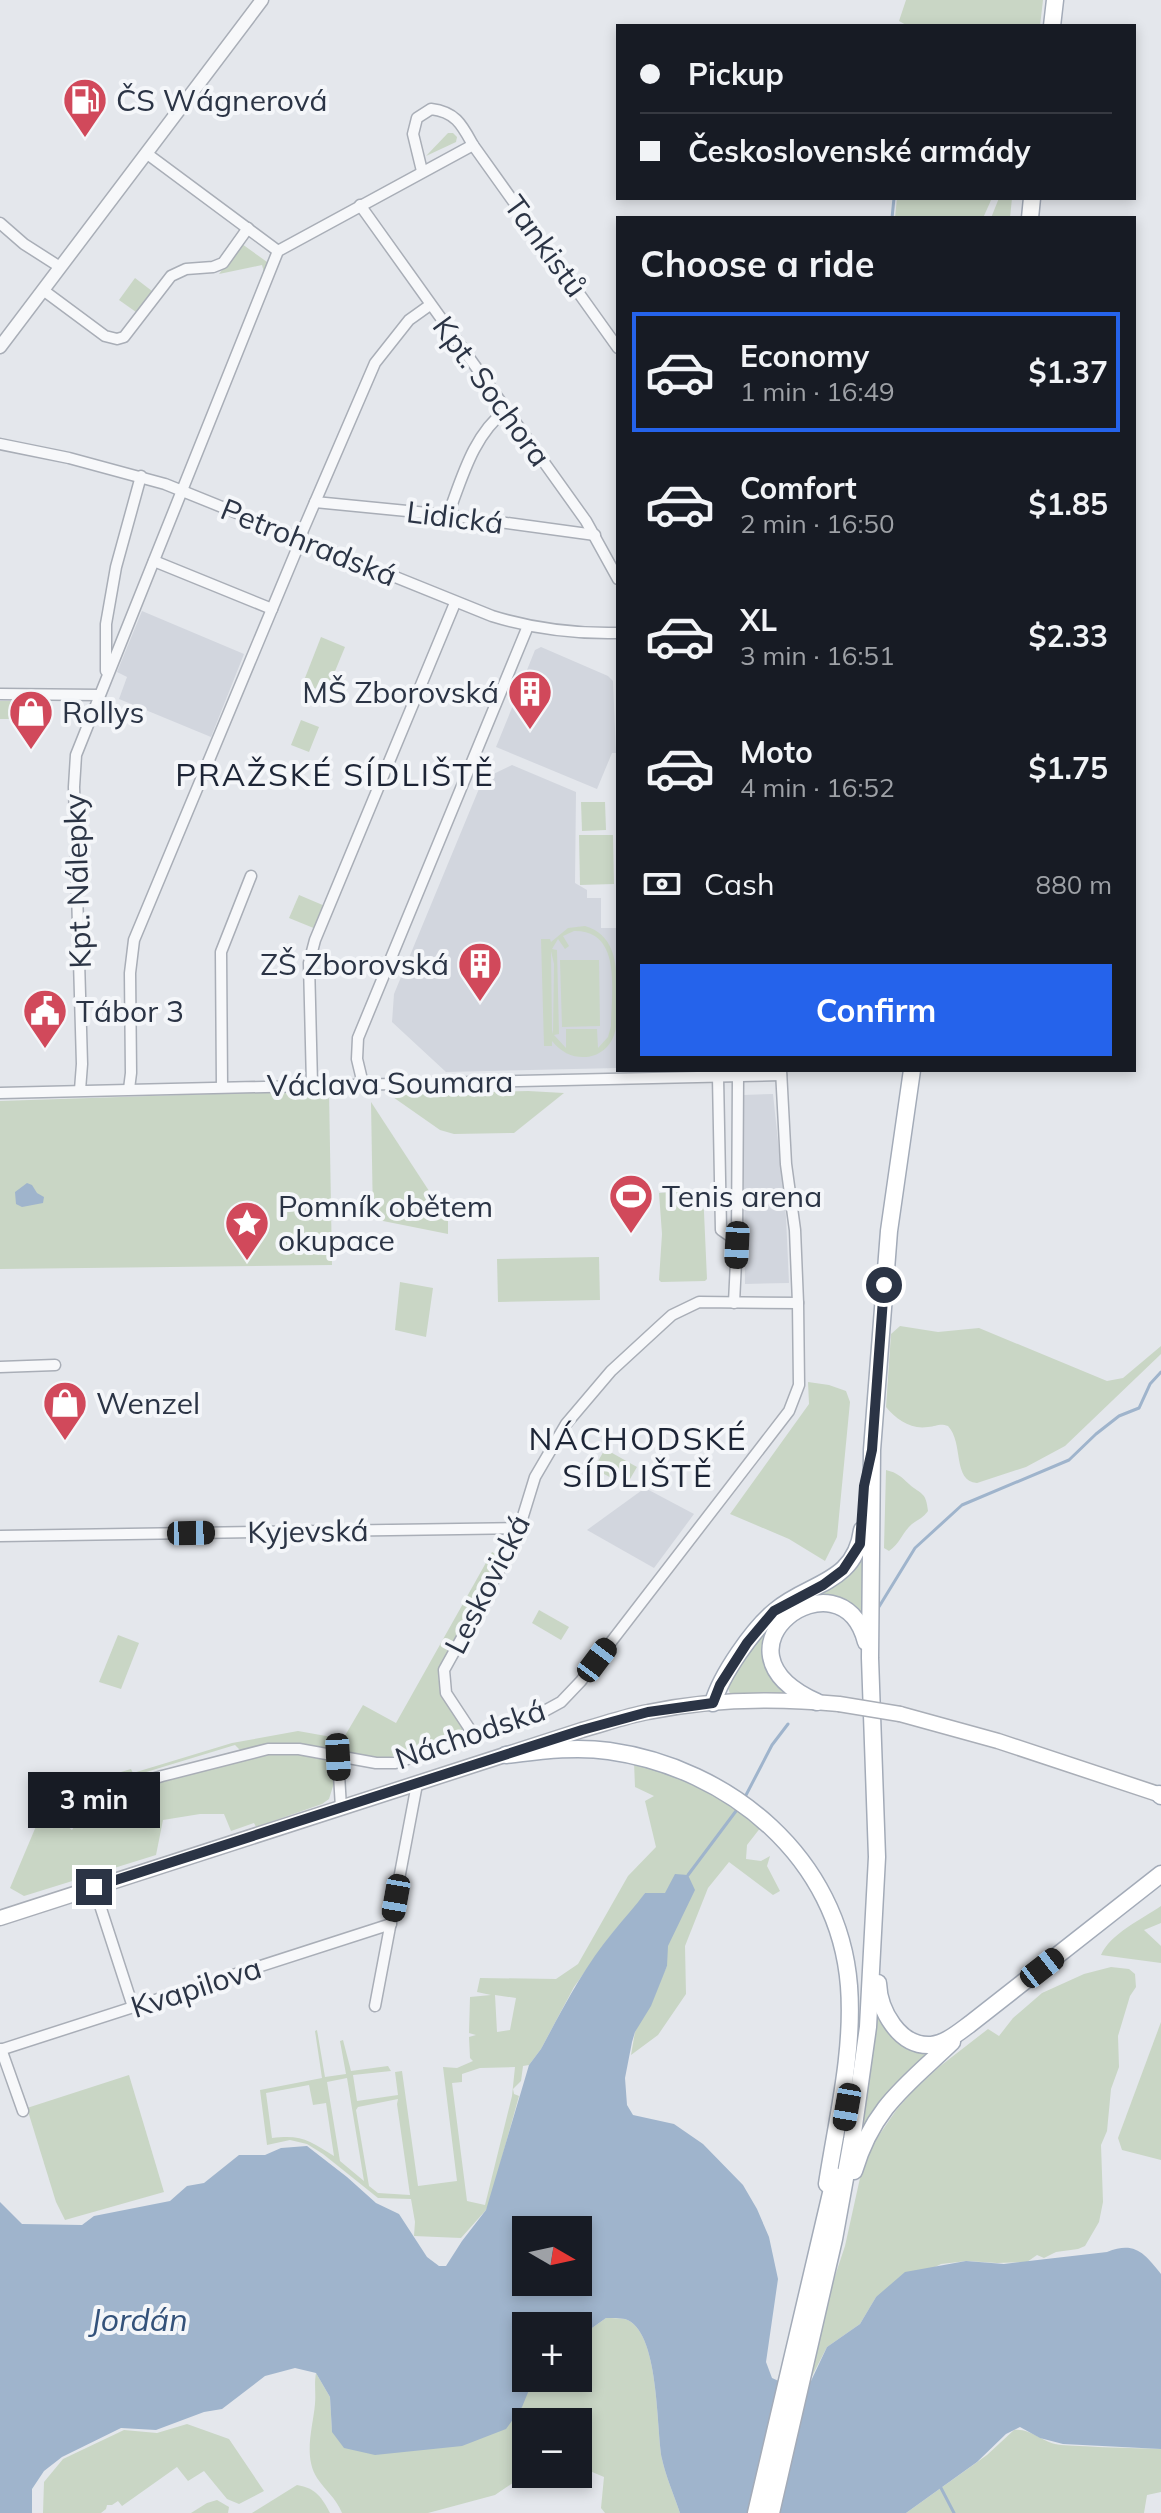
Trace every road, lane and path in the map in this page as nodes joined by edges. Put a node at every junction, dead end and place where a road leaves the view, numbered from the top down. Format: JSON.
{"nodes":[{"id":1,"x":1055,"y":0,"type":"edge"},
{"id":2,"x":256,"y":2,"type":"edge"},
{"id":3,"x":1052,"y":24,"type":"edge"},
{"id":4,"x":473,"y":145,"type":"junction"},
{"id":5,"x":146,"y":153,"type":"junction"},
{"id":6,"x":422,"y":171,"type":"junction"},
{"id":7,"x":360,"y":205,"type":"junction"},
{"id":8,"x":0,"y":223,"type":"edge"},
{"id":9,"x":248,"y":228,"type":"junction"},
{"id":10,"x":278,"y":251,"type":"junction"},
{"id":11,"x":60,"y":267,"type":"junction"},
{"id":12,"x":43,"y":290,"type":"junction"},
{"id":13,"x":430,"y":305,"type":"junction"},
{"id":14,"x":616,"y":345,"type":"edge"},
{"id":15,"x":0,"y":347,"type":"edge"},
{"id":16,"x":506,"y":410,"type":"junction"},
{"id":17,"x":0,"y":444,"type":"edge"},
{"id":18,"x":141,"y":476,"type":"junction"},
{"id":19,"x":183,"y":491,"type":"junction"},
{"id":20,"x":315,"y":502,"type":"junction"},
{"id":21,"x":448,"y":515,"type":"junction"},
{"id":22,"x":595,"y":535,"type":"junction"},
{"id":23,"x":300,"y":538,"type":"junction"},
{"id":24,"x":154,"y":561,"type":"junction"},
{"id":25,"x":616,"y":575,"type":"edge"},
{"id":26,"x":455,"y":603,"type":"junction"},
{"id":27,"x":272,"y":609,"type":"junction"},
{"id":28,"x":528,"y":626,"type":"junction"},
{"id":29,"x":616,"y":633,"type":"edge"},
{"id":30,"x":106,"y":677,"type":"junction"},
{"id":31,"x":0,"y":694,"type":"edge"},
{"id":32,"x":99,"y":695,"type":"junction"},
{"id":33,"x":251,"y":876,"type":"dead end"},
{"id":34,"x":912,"y":1072,"type":"edge"},
{"id":35,"x":781,"y":1073,"type":"edge"},
{"id":36,"x":632,"y":1074,"type":"edge"},
{"id":37,"x":739,"y":1074,"type":"edge"},
{"id":38,"x":718,"y":1077,"type":"junction"},
{"id":39,"x":312,"y":1084,"type":"junction"},
{"id":40,"x":363,"y":1084,"type":"junction"},
{"id":41,"x":222,"y":1086,"type":"junction"},
{"id":42,"x":129,"y":1089,"type":"junction"},
{"id":43,"x":80,"y":1090,"type":"junction"},
{"id":44,"x":0,"y":1093,"type":"edge"},
{"id":45,"x":737,"y":1241,"type":"junction"},
{"id":46,"x":734,"y":1303,"type":"junction"},
{"id":47,"x":798,"y":1303,"type":"junction"},
{"id":48,"x":55,"y":1365,"type":"dead end"},
{"id":49,"x":0,"y":1367,"type":"edge"},
{"id":50,"x":872,"y":1450,"type":"junction"},
{"id":51,"x":519,"y":1528,"type":"junction"},
{"id":52,"x":0,"y":1536,"type":"edge"},
{"id":53,"x":870,"y":1658,"type":"junction"},
{"id":54,"x":817,"y":1702,"type":"junction"},
{"id":55,"x":713,"y":1703,"type":"junction"},
{"id":56,"x":475,"y":1737,"type":"junction"},
{"id":57,"x":871,"y":1740,"type":"junction"},
{"id":58,"x":506,"y":1755,"type":"junction"},
{"id":59,"x":338,"y":1757,"type":"junction"},
{"id":60,"x":417,"y":1784,"type":"junction"},
{"id":61,"x":1160,"y":1795,"type":"edge"},
{"id":62,"x":64,"y":1806,"type":"dead end"},
{"id":63,"x":341,"y":1808,"type":"junction"},
{"id":64,"x":1161,"y":1874,"type":"edge"},
{"id":65,"x":94,"y":1887,"type":"junction"},
{"id":66,"x":876,"y":1905,"type":"junction"},
{"id":67,"x":0,"y":1918,"type":"edge"},
{"id":68,"x":391,"y":1924,"type":"junction"},
{"id":69,"x":375,"y":2006,"type":"dead end"},
{"id":70,"x":133,"y":2007,"type":"junction"},
{"id":71,"x":970,"y":2024,"type":"junction"},
{"id":72,"x":1,"y":2050,"type":"edge"},
{"id":73,"x":23,"y":2111,"type":"dead end"},
{"id":74,"x":827,"y":2239,"type":"junction"},
{"id":75,"x":814,"y":2297,"type":"junction"},
{"id":76,"x":756,"y":2513,"type":"edge"},
{"id":77,"x":771,"y":2513,"type":"edge"}],
"edges":[{"from":1,"to":3,"type":"main road"},
{"from":2,"to":5,"type":"street"},
{"from":4,"to":6,"type":"street"},
{"from":4,"to":6,"type":"street","name":"Tankistů"},
{"from":4,"to":14,"type":"street","name":"Tankistů"},
{"from":5,"to":9,"type":"street"},
{"from":5,"to":11,"type":"street"},
{"from":6,"to":7,"type":"street"},
{"from":7,"to":10,"type":"street"},
{"from":7,"to":13,"type":"street","name":"Kpt. Sochora"},
{"from":8,"to":11,"type":"street"},
{"from":9,"to":10,"type":"street"},
{"from":9,"to":12,"type":"street"},
{"from":10,"to":19,"type":"street","name":"Kpt. Nálepky"},
{"from":11,"to":12,"type":"street"},
{"from":12,"to":15,"type":"street"},
{"from":13,"to":16,"type":"street","name":"Kpt. Sochora"},
{"from":13,"to":20,"type":"street"},
{"from":16,"to":21,"type":"street"},
{"from":16,"to":22,"type":"street","name":"Kpt. Sochora"},
{"from":17,"to":18,"type":"street","name":"Petrohradská"},
{"from":18,"to":19,"type":"street","name":"Petrohradská"},
{"from":18,"to":30,"type":"street","name":"Kpt. Nálepky"},
{"from":19,"to":23,"type":"street","name":"Petrohradská"},
{"from":19,"to":24,"type":"street","name":"Kpt. Nálepky"},
{"from":20,"to":21,"type":"street","name":"Lidická"},
{"from":20,"to":23,"type":"street"},
{"from":21,"to":22,"type":"street","name":"Lidická"},
{"from":22,"to":25,"type":"street","name":"Kpt. Sochora"},
{"from":23,"to":26,"type":"street","name":"Petrohradská"},
{"from":23,"to":27,"type":"street"},
{"from":24,"to":27,"type":"street"},
{"from":24,"to":30,"type":"street","name":"Kpt. Nálepky"},
{"from":26,"to":28,"type":"street","name":"Petrohradská"},
{"from":26,"to":39,"type":"street"},
{"from":27,"to":42,"type":"street"},
{"from":28,"to":29,"type":"street","name":"Petrohradská"},
{"from":28,"to":40,"type":"street"},
{"from":30,"to":32,"type":"street","name":"Kpt. Nálepky"},
{"from":31,"to":32,"type":"street"},
{"from":32,"to":43,"type":"street","name":"Kpt. Nálepky"},
{"from":33,"to":41,"type":"street"},
{"from":34,"to":50,"type":"main road"},
{"from":35,"to":37,"type":"street","name":"Václava Soumara"},
{"from":35,"to":47,"type":"street","name":"Náchodská"},
{"from":36,"to":38,"type":"street","name":"Václava Soumara"},
{"from":36,"to":40,"type":"street","name":"Václava Soumara"},
{"from":37,"to":38,"type":"street","name":"Václava Soumara"},
{"from":37,"to":45,"type":"street"},
{"from":38,"to":45,"type":"street"},
{"from":39,"to":40,"type":"street","name":"Václava Soumara"},
{"from":39,"to":41,"type":"street","name":"Václava Soumara"},
{"from":41,"to":42,"type":"street","name":"Václava Soumara"},
{"from":42,"to":43,"type":"street","name":"Václava Soumara"},
{"from":43,"to":44,"type":"street","name":"Václava Soumara"},
{"from":45,"to":46,"type":"street"},
{"from":46,"to":47,"type":"street","name":"Leskovická"},
{"from":46,"to":51,"type":"street","name":"Leskovická"},
{"from":47,"to":56,"type":"street","name":"Náchodská"},
{"from":48,"to":49,"type":"street"},
{"from":50,"to":53,"type":"main road"},
{"from":50,"to":55,"type":"main road"},
{"from":51,"to":52,"type":"street","name":"Kyjevská"},
{"from":51,"to":56,"type":"street","name":"Leskovická"},
{"from":53,"to":54,"type":"main road"},
{"from":53,"to":57,"type":"main road"},
{"from":54,"to":55,"type":"main road"},
{"from":54,"to":61,"type":"main road","bridge":true},
{"from":55,"to":58,"type":"main road"},
{"from":56,"to":59,"type":"street","name":"Náchodská"},
{"from":57,"to":66,"type":"main road"},
{"from":57,"to":74,"type":"main road"},
{"from":58,"to":60,"type":"main road"},
{"from":58,"to":74,"type":"main road"},
{"from":59,"to":62,"type":"street","name":"Náchodská"},
{"from":59,"to":63,"type":"street"},
{"from":60,"to":63,"type":"main road"},
{"from":60,"to":68,"type":"street"},
{"from":63,"to":65,"type":"main road"},
{"from":64,"to":71,"type":"main road"},
{"from":65,"to":67,"type":"main road"},
{"from":65,"to":70,"type":"street"},
{"from":66,"to":71,"type":"main road"},
{"from":66,"to":74,"type":"main road"},
{"from":68,"to":69,"type":"street"},
{"from":68,"to":70,"type":"street","name":"Kvapilova"},
{"from":70,"to":72,"type":"street","name":"Kvapilova"},
{"from":71,"to":74,"type":"main road"},
{"from":72,"to":73,"type":"street","name":"Kvapilova"},
{"from":74,"to":75,"type":"main road"},
{"from":75,"to":76,"type":"main road"},
{"from":75,"to":77,"type":"main road"}]}
